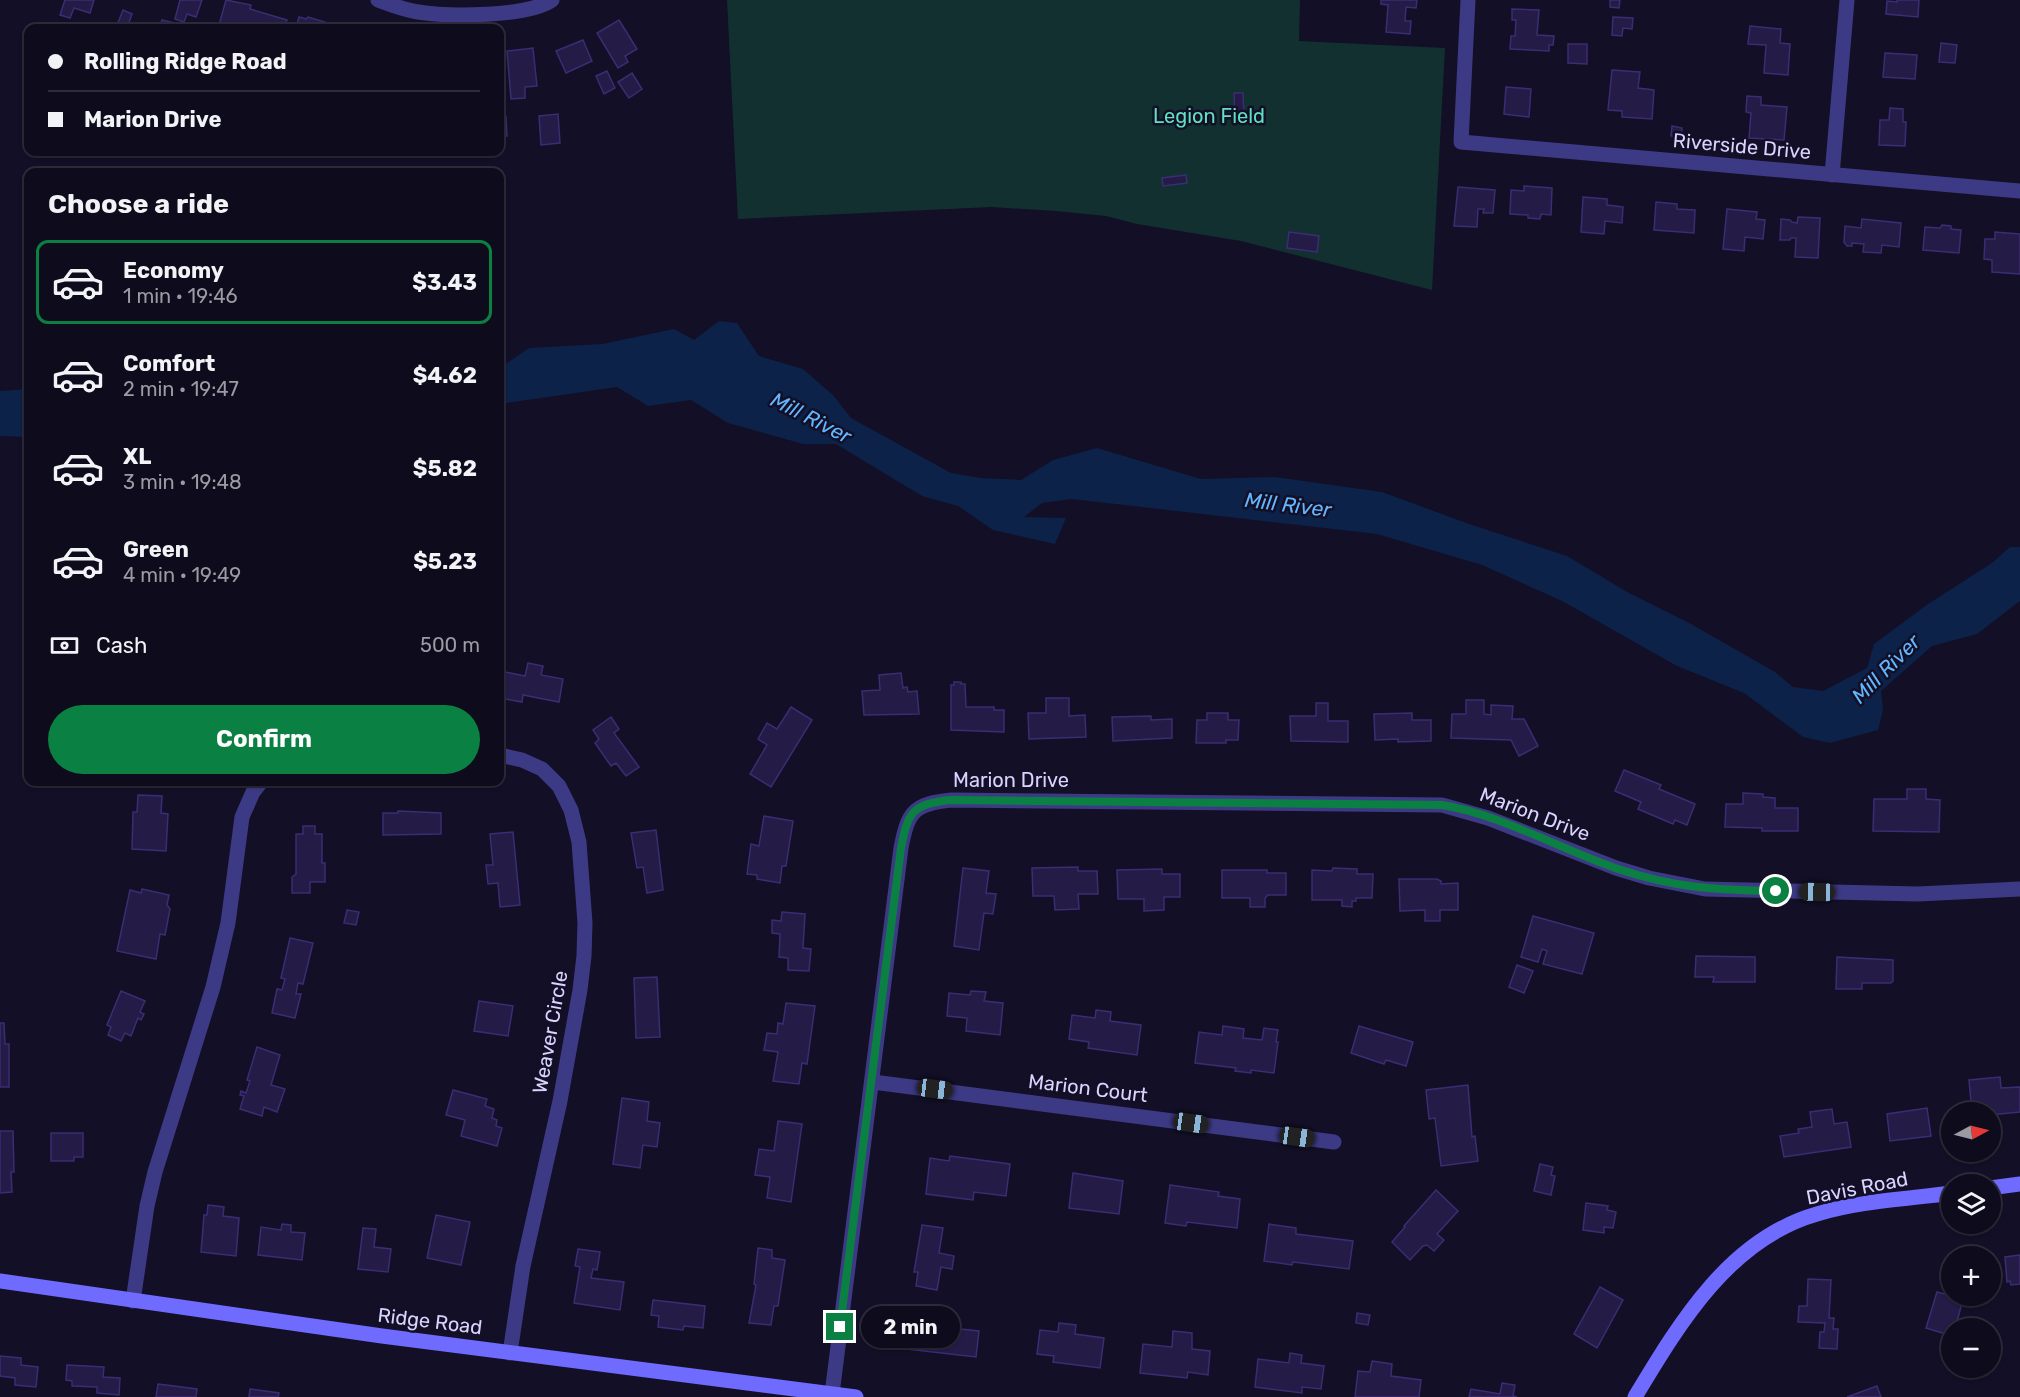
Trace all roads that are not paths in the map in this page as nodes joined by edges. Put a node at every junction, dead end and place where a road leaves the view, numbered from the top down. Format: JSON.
{"nodes":[{"id":1,"x":378,"y":0,"type":"edge"},
{"id":2,"x":552,"y":0,"type":"edge"},
{"id":3,"x":1468,"y":0,"type":"edge"},
{"id":4,"x":1847,"y":0,"type":"edge"},
{"id":5,"x":1832,"y":175,"type":"junction"},
{"id":6,"x":2020,"y":191,"type":"edge"},
{"id":7,"x":504,"y":756,"type":"edge"},
{"id":8,"x":258,"y":786,"type":"edge"},
{"id":9,"x":2020,"y":889,"type":"edge"},
{"id":10,"x":873,"y":1082,"type":"junction"},
{"id":11,"x":1334,"y":1142,"type":"dead end"},
{"id":12,"x":2020,"y":1184,"type":"edge"},
{"id":13,"x":2001,"y":1187,"type":"edge"},
{"id":14,"x":1941,"y":1194,"type":"edge"},
{"id":15,"x":0,"y":1281,"type":"edge"},
{"id":16,"x":133,"y":1301,"type":"junction"},
{"id":17,"x":510,"y":1353,"type":"junction"},
{"id":18,"x":832,"y":1394,"type":"junction"},
{"id":19,"x":856,"y":1397,"type":"edge"},
{"id":20,"x":1635,"y":1397,"type":"edge"}],
"edges":[{"from":1,"to":2,"type":"street"},
{"from":3,"to":5,"type":"street","name":"Riverside Drive"},
{"from":4,"to":5,"type":"street"},
{"from":5,"to":6,"type":"street","name":"Riverside Drive"},
{"from":7,"to":17,"type":"street","name":"Weaver Circle"},
{"from":8,"to":16,"type":"street"},
{"from":9,"to":10,"type":"street","name":"Marion Drive"},
{"from":10,"to":11,"type":"street","name":"Marion Court"},
{"from":10,"to":18,"type":"street","name":"Marion Drive"},
{"from":12,"to":13,"type":"main road"},
{"from":14,"to":20,"type":"main road","name":"Davis Road"},
{"from":15,"to":16,"type":"main road","name":"Ridge Road"},
{"from":16,"to":17,"type":"main road","name":"Ridge Road"},
{"from":17,"to":18,"type":"main road","name":"Ridge Road"},
{"from":18,"to":19,"type":"main road","name":"Ridge Road"}]}
